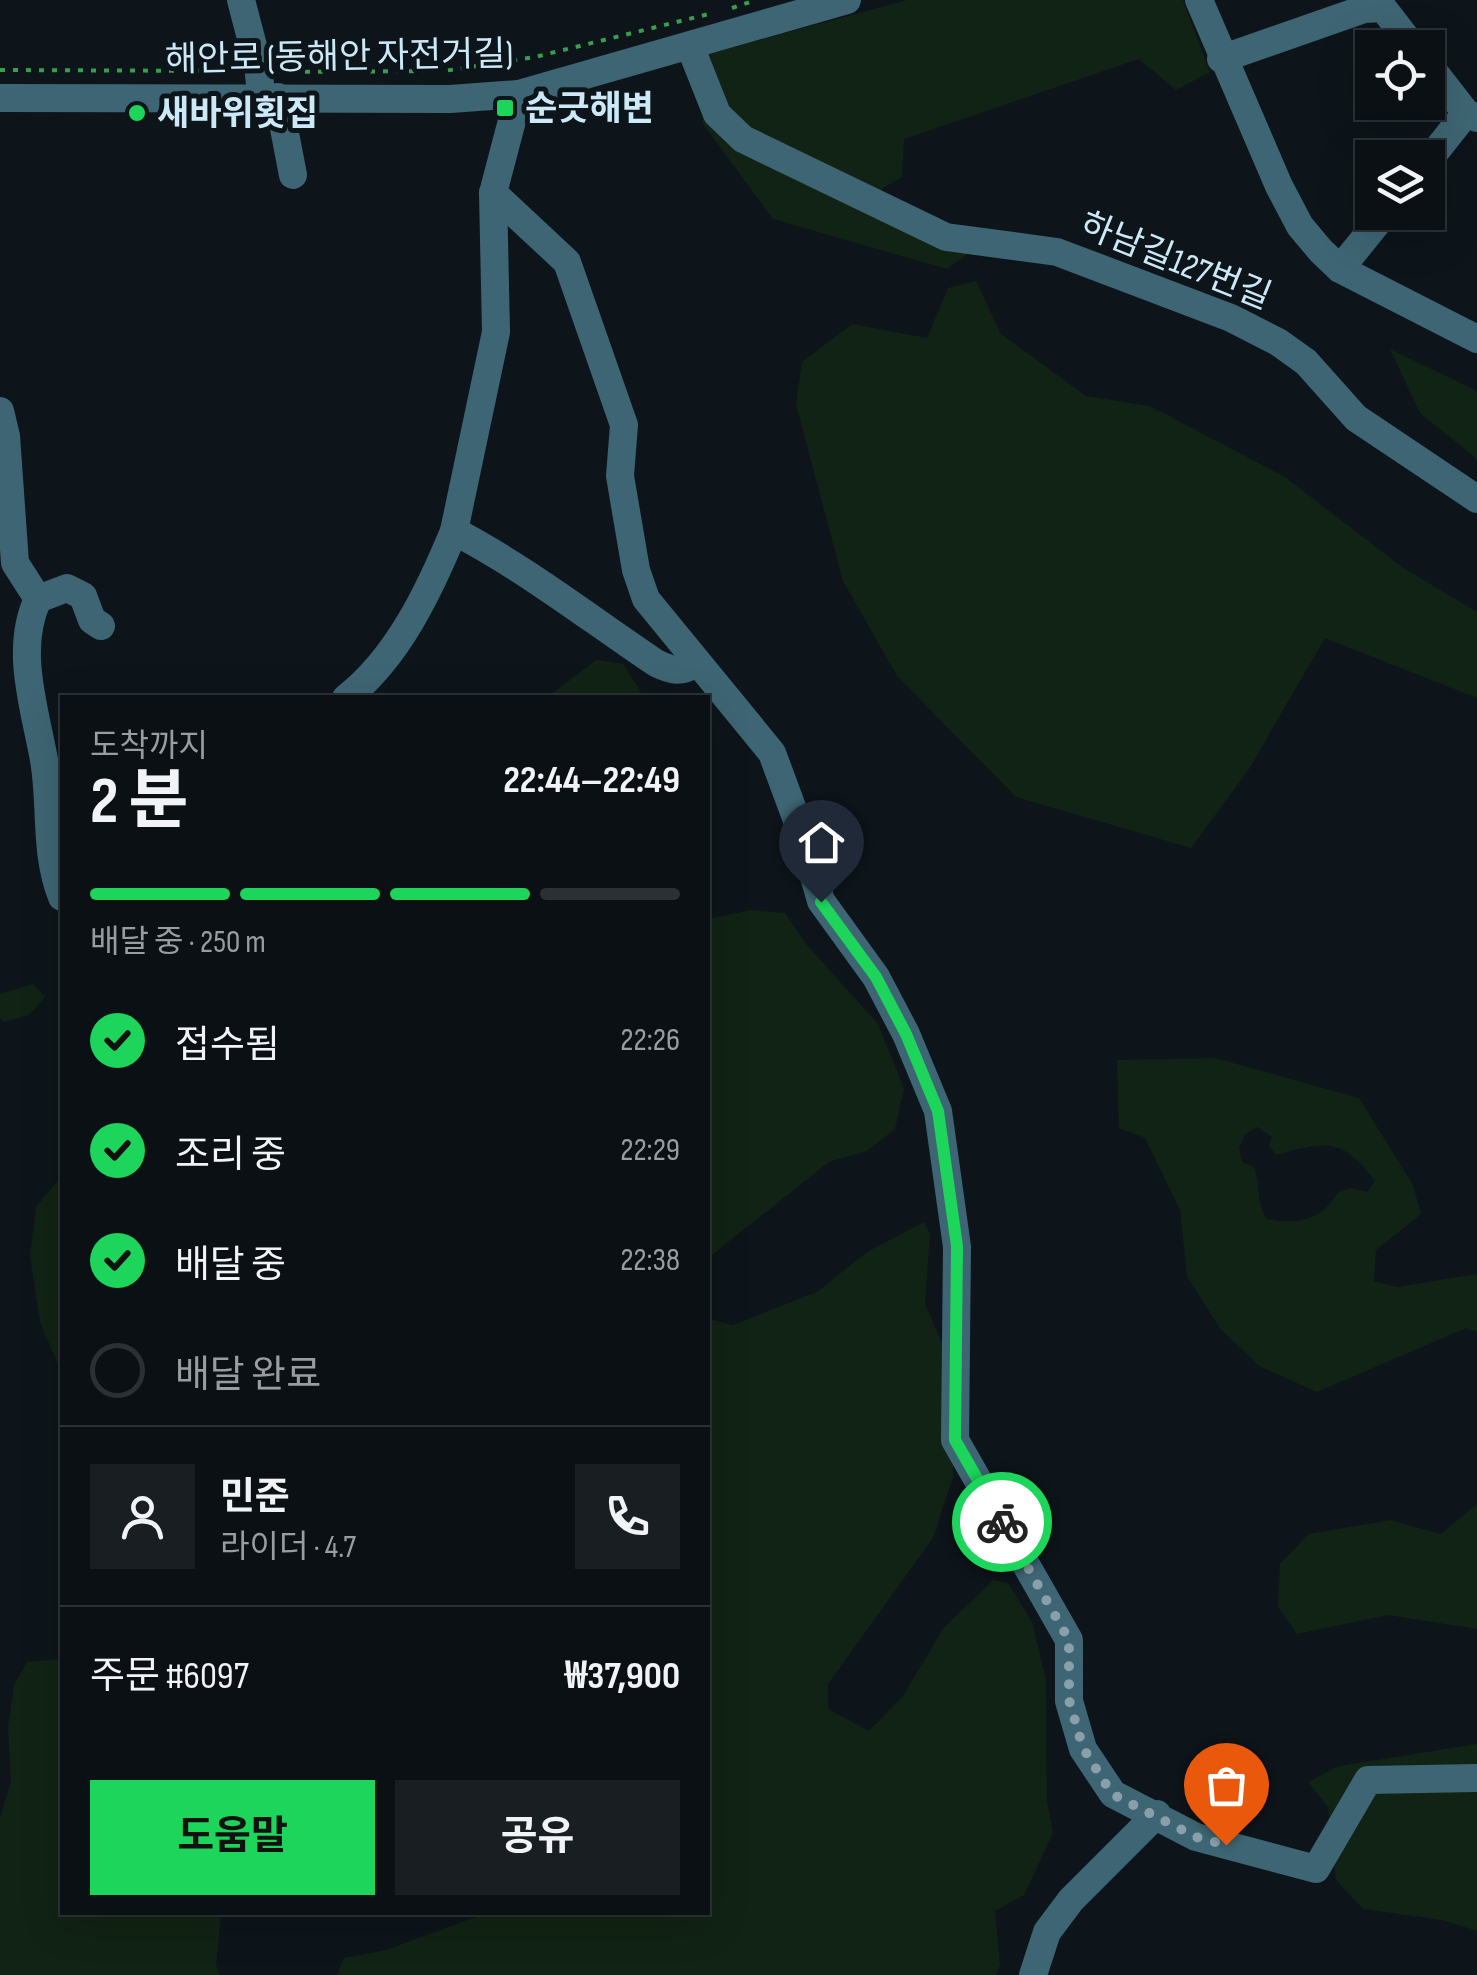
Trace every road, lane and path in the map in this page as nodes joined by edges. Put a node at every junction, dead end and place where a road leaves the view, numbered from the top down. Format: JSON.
{"nodes":[{"id":1,"x":241,"y":0,"type":"edge"},
{"id":2,"x":756,"y":0,"type":"edge"},
{"id":3,"x":847,"y":0,"type":"edge"},
{"id":4,"x":1199,"y":0,"type":"edge"},
{"id":5,"x":1400,"y":30,"type":"edge"},
{"id":6,"x":690,"y":46,"type":"junction"},
{"id":7,"x":1221,"y":59,"type":"junction"},
{"id":8,"x":0,"y":70,"type":"edge"},
{"id":9,"x":263,"y":81,"type":"junction"},
{"id":10,"x":1445,"y":84,"type":"edge"},
{"id":11,"x":518,"y":94,"type":"junction"},
{"id":12,"x":0,"y":98,"type":"edge"},
{"id":13,"x":1472,"y":115,"type":"edge"},
{"id":14,"x":1445,"y":143,"type":"edge"},
{"id":15,"x":293,"y":175,"type":"dead end"},
{"id":16,"x":493,"y":192,"type":"junction"},
{"id":17,"x":1371,"y":230,"type":"edge"},
{"id":18,"x":1340,"y":269,"type":"junction"},
{"id":19,"x":1477,"y":339,"type":"edge"},
{"id":20,"x":0,"y":411,"type":"edge"},
{"id":21,"x":1477,"y":499,"type":"edge"},
{"id":22,"x":454,"y":531,"type":"junction"},
{"id":23,"x":38,"y":599,"type":"junction"},
{"id":24,"x":101,"y":626,"type":"dead end"},
{"id":25,"x":696,"y":663,"type":"junction"},
{"id":26,"x":349,"y":695,"type":"edge"},
{"id":27,"x":54,"y":764,"type":"edge"},
{"id":28,"x":60,"y":888,"type":"edge"},
{"id":29,"x":1477,"y":1778,"type":"edge"},
{"id":30,"x":1158,"y":1814,"type":"junction"},
{"id":31,"x":1033,"y":1975,"type":"edge"}],
"edges":[{"from":1,"to":9,"type":"street"},
{"from":2,"to":9,"type":"path"},
{"from":3,"to":6,"type":"street","name":"해안로 (동해안 자전거길)"},
{"from":4,"to":7,"type":"street"},
{"from":5,"to":7,"type":"street"},
{"from":6,"to":11,"type":"street","name":"해안로 (동해안 자전거길)"},
{"from":6,"to":21,"type":"street","name":"하남길127번길"},
{"from":7,"to":18,"type":"street"},
{"from":8,"to":9,"type":"path"},
{"from":9,"to":11,"type":"street","name":"해안로 (동해안 자전거길)"},
{"from":9,"to":12,"type":"street","name":"해안로 (동해안 자전거길)"},
{"from":9,"to":15,"type":"street"},
{"from":10,"to":13,"type":"street"},
{"from":11,"to":16,"type":"street"},
{"from":13,"to":14,"type":"street"},
{"from":16,"to":22,"type":"street"},
{"from":16,"to":25,"type":"street"},
{"from":17,"to":18,"type":"street"},
{"from":18,"to":19,"type":"street"},
{"from":20,"to":23,"type":"street"},
{"from":22,"to":25,"type":"street"},
{"from":22,"to":26,"type":"street"},
{"from":23,"to":24,"type":"street"},
{"from":23,"to":27,"type":"street"},
{"from":25,"to":30,"type":"street"},
{"from":27,"to":28,"type":"street"},
{"from":29,"to":30,"type":"street"},
{"from":30,"to":31,"type":"street"}]}
